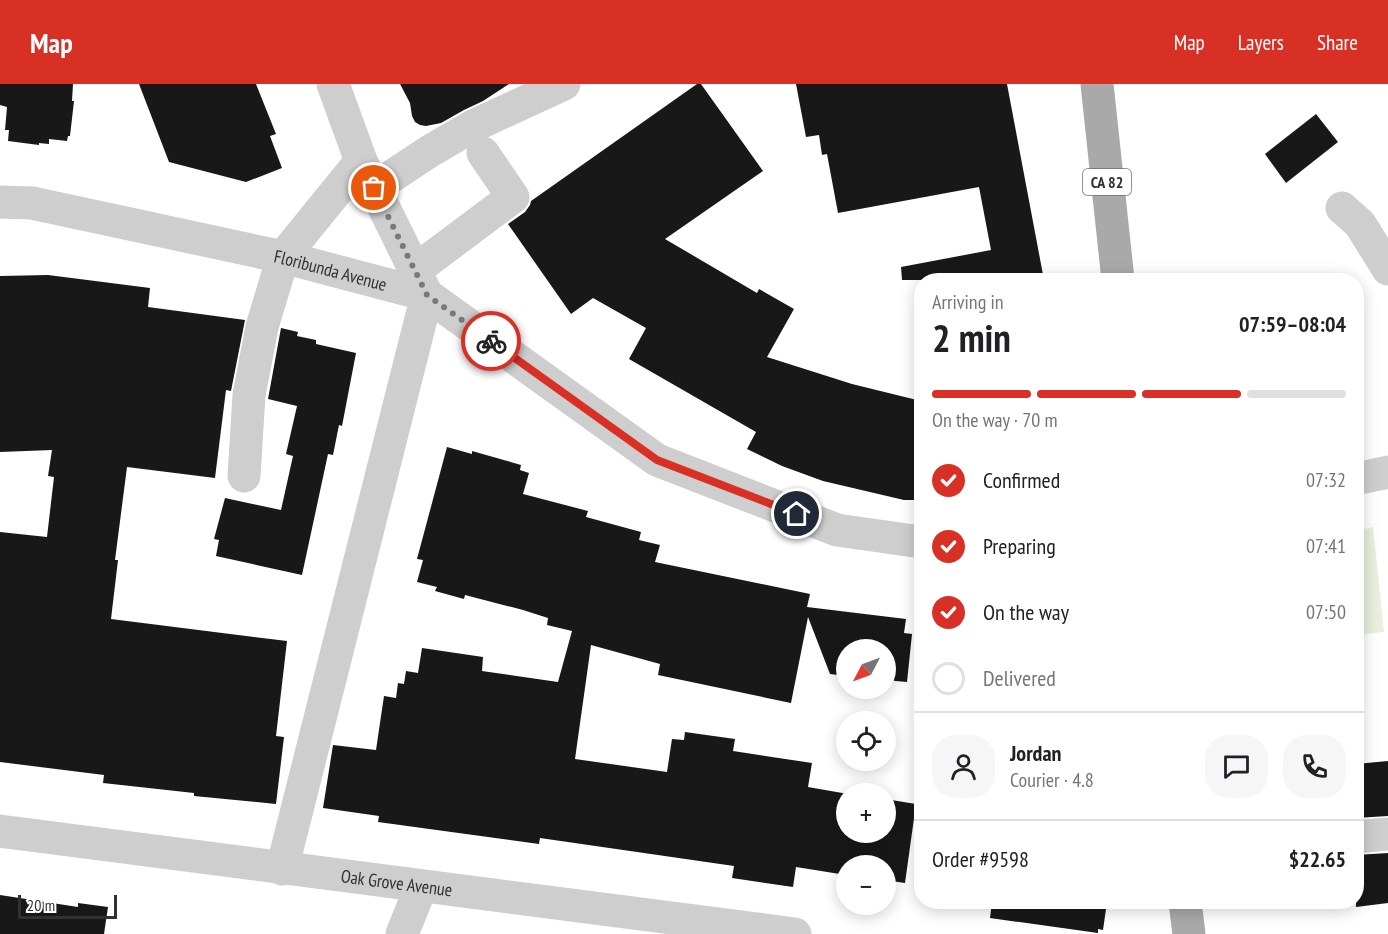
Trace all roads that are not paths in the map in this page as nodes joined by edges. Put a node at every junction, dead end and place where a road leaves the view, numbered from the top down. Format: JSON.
{"nodes":[{"id":1,"x":333,"y":84,"type":"edge"},
{"id":2,"x":564,"y":84,"type":"edge"},
{"id":3,"x":1097,"y":84,"type":"edge"},
{"id":4,"x":483,"y":153,"type":"dead end"},
{"id":5,"x":368,"y":175,"type":"junction"},
{"id":6,"x":0,"y":202,"type":"edge"},
{"id":7,"x":1342,"y":208,"type":"dead end"},
{"id":8,"x":283,"y":257,"type":"junction"},
{"id":9,"x":1388,"y":270,"type":"edge"},
{"id":10,"x":1117,"y":273,"type":"edge"},
{"id":11,"x":421,"y":283,"type":"junction"},
{"id":12,"x":1388,"y":472,"type":"edge"},
{"id":13,"x":244,"y":476,"type":"dead end"},
{"id":14,"x":1364,"y":477,"type":"edge"},
{"id":15,"x":914,"y":541,"type":"edge"},
{"id":16,"x":0,"y":831,"type":"edge"},
{"id":17,"x":1388,"y":834,"type":"edge"},
{"id":18,"x":1364,"y":836,"type":"edge"},
{"id":19,"x":282,"y":868,"type":"junction"},
{"id":20,"x":421,"y":887,"type":"junction"},
{"id":21,"x":1186,"y":909,"type":"edge"},
{"id":22,"x":402,"y":934,"type":"edge"},
{"id":23,"x":795,"y":934,"type":"edge"},
{"id":24,"x":1189,"y":934,"type":"edge"}],
"edges":[{"from":1,"to":5,"type":"street"},
{"from":2,"to":5,"type":"street"},
{"from":3,"to":10,"type":"main road","number":"CA 82"},
{"from":4,"to":11,"type":"street"},
{"from":5,"to":8,"type":"street"},
{"from":5,"to":11,"type":"street"},
{"from":6,"to":8,"type":"street","name":"Floribunda Avenue"},
{"from":7,"to":9,"type":"street"},
{"from":8,"to":11,"type":"street","name":"Floribunda Avenue"},
{"from":8,"to":13,"type":"street"},
{"from":11,"to":15,"type":"street","name":"Floribunda Avenue"},
{"from":11,"to":19,"type":"street"},
{"from":12,"to":14,"type":"street"},
{"from":16,"to":19,"type":"street","name":"Oak Grove Avenue"},
{"from":17,"to":18,"type":"street"},
{"from":19,"to":20,"type":"street","name":"Oak Grove Avenue"},
{"from":20,"to":22,"type":"street"},
{"from":20,"to":23,"type":"street","name":"Oak Grove Avenue"},
{"from":21,"to":24,"type":"main road"}]}
